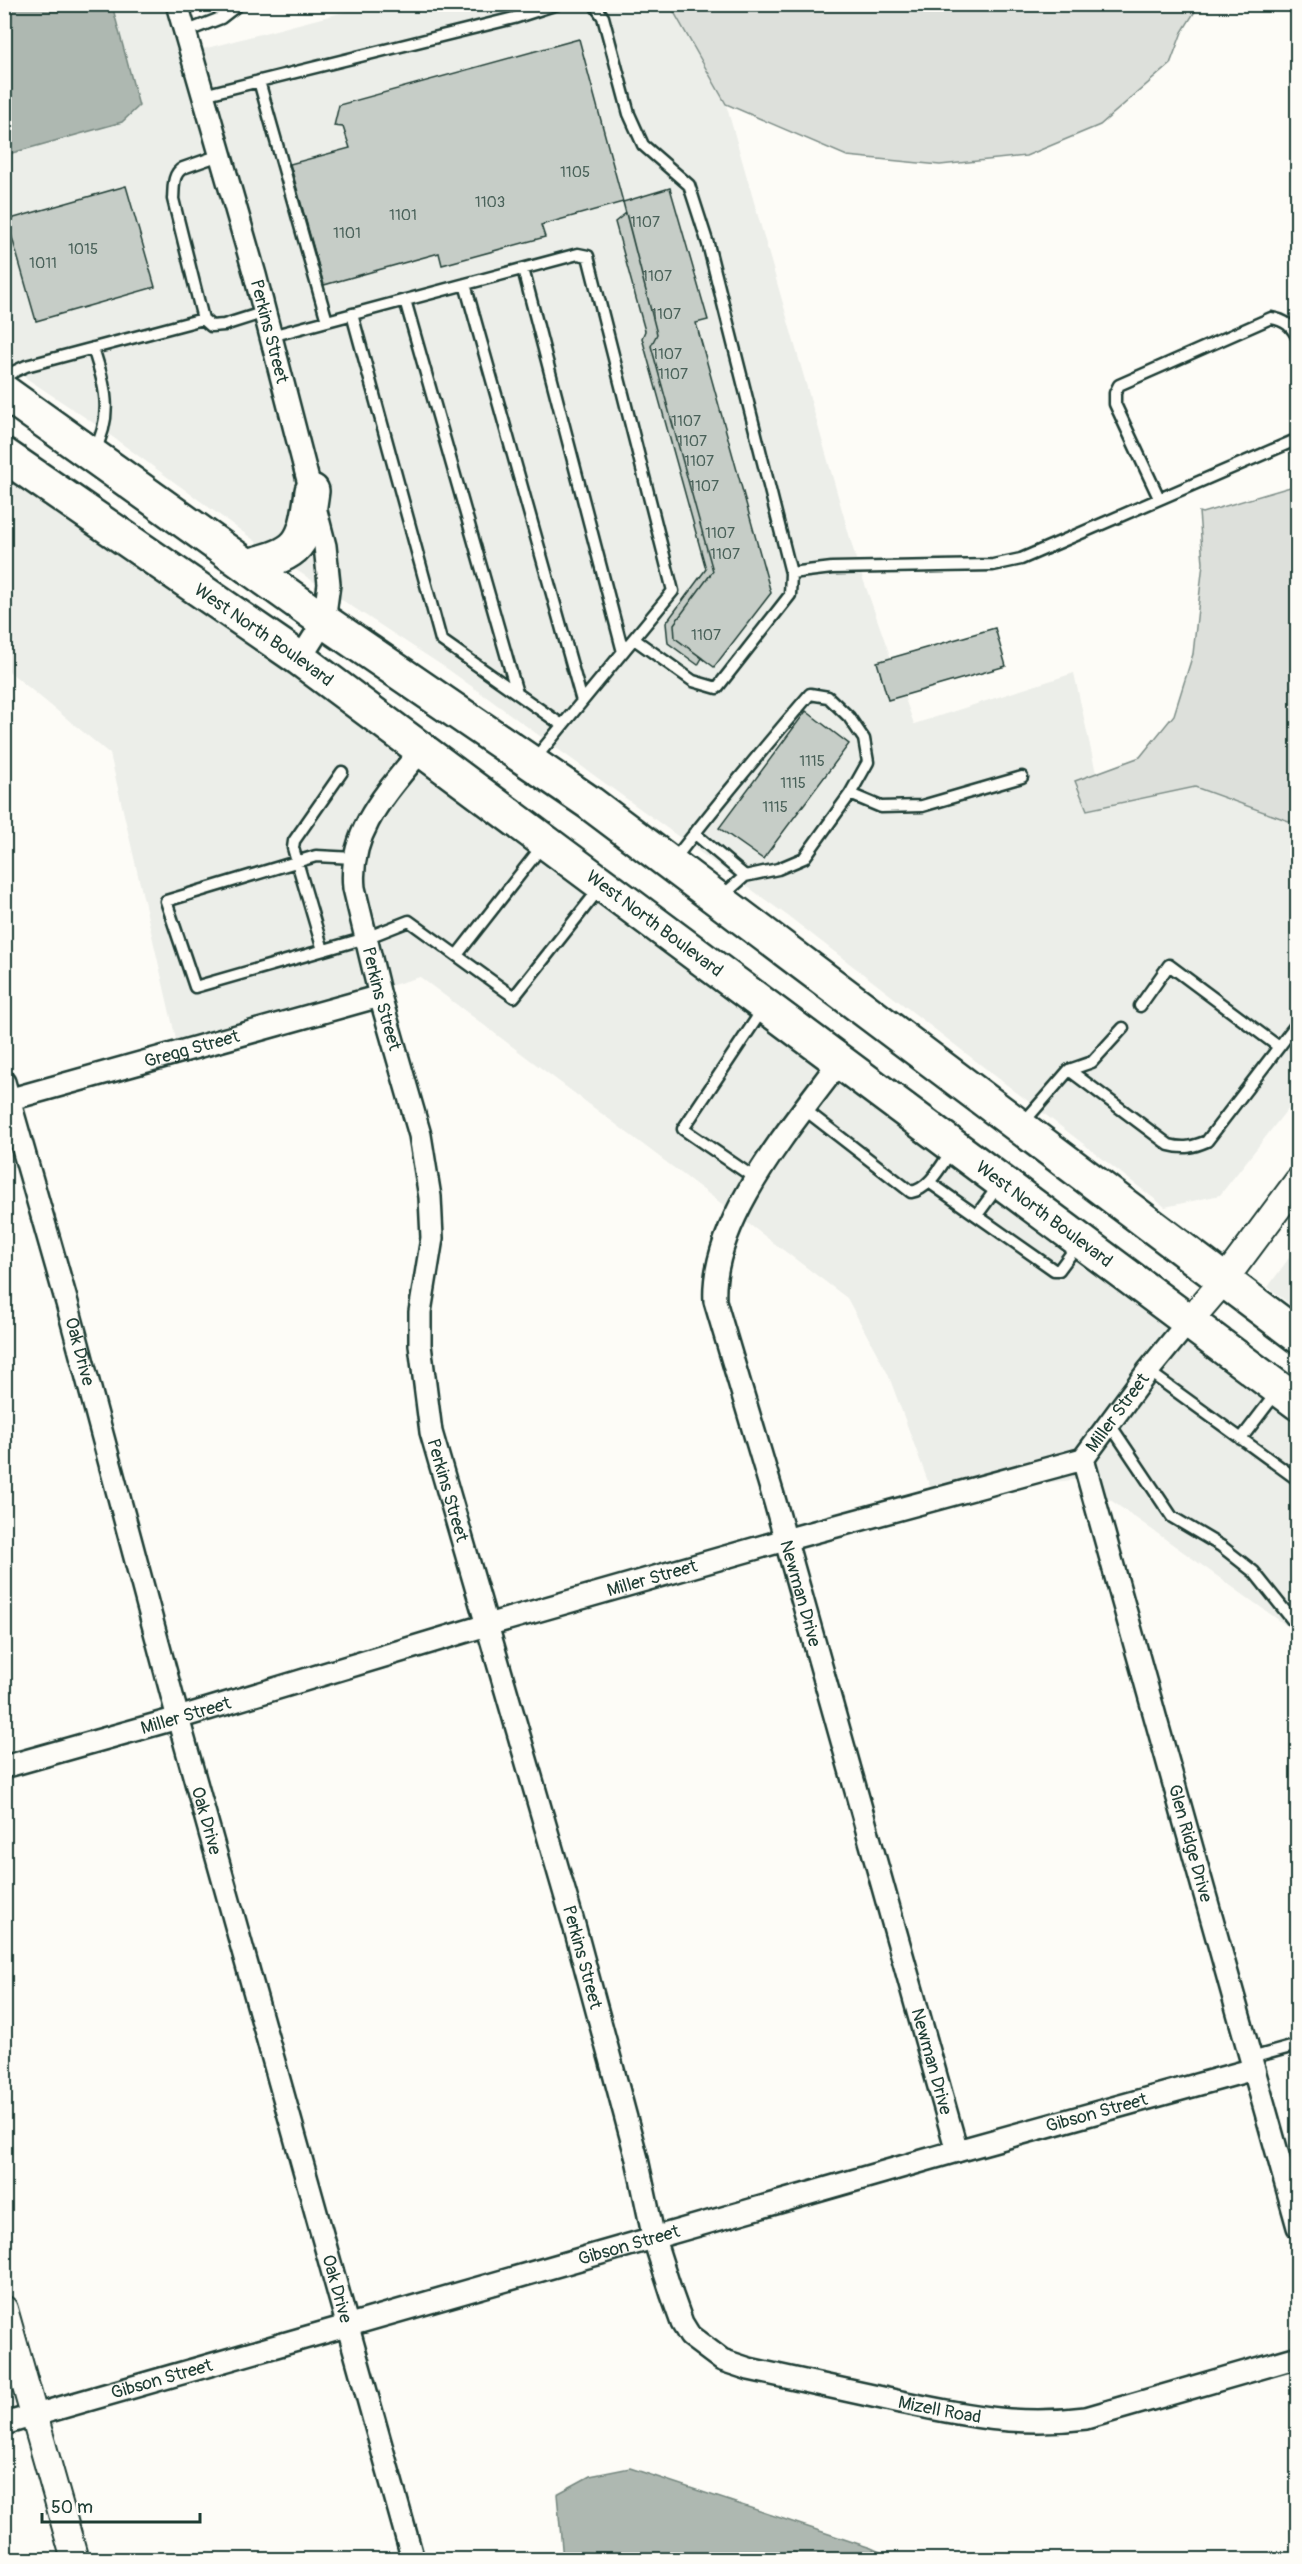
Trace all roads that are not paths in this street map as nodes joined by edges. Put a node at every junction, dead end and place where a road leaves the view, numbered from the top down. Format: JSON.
{"nodes":[{"id":1,"x":177,"y":4,"type":"edge"},
{"id":2,"x":239,"y":4,"type":"edge"},
{"id":3,"x":557,"y":4,"type":"edge"},
{"id":4,"x":594,"y":4,"type":"edge"},
{"id":5,"x":185,"y":32,"type":"junction"},
{"id":6,"x":259,"y":81,"type":"junction"},
{"id":7,"x":203,"y":95,"type":"junction"},
{"id":8,"x":220,"y":155,"type":"junction"},
{"id":9,"x":523,"y":269,"type":"junction"},
{"id":10,"x":465,"y":284,"type":"junction"},
{"id":11,"x":405,"y":300,"type":"junction"},
{"id":12,"x":265,"y":312,"type":"junction"},
{"id":13,"x":352,"y":314,"type":"junction"},
{"id":14,"x":203,"y":319,"type":"junction"},
{"id":15,"x":327,"y":321,"type":"junction"},
{"id":16,"x":271,"y":336,"type":"junction"},
{"id":17,"x":1298,"y":339,"type":"edge"},
{"id":18,"x":93,"y":348,"type":"junction"},
{"id":19,"x":4,"y":382,"type":"edge"},
{"id":20,"x":4,"y":392,"type":"edge"},
{"id":21,"x":1298,"y":439,"type":"edge"},
{"id":22,"x":4,"y":455,"type":"edge"},
{"id":23,"x":93,"y":455,"type":"junction"},
{"id":24,"x":312,"y":491,"type":"junction"},
{"id":25,"x":1159,"y":498,"type":"junction"},
{"id":26,"x":247,"y":566,"type":"junction"},
{"id":27,"x":791,"y":573,"type":"junction"},
{"id":28,"x":324,"y":621,"type":"junction"},
{"id":29,"x":634,"y":639,"type":"junction"},
{"id":30,"x":623,"y":651,"type":"junction"},
{"id":31,"x":300,"y":659,"type":"junction"},
{"id":32,"x":517,"y":693,"type":"junction"},
{"id":33,"x":582,"y":701,"type":"junction"},
{"id":34,"x":562,"y":725,"type":"junction"},
{"id":35,"x":421,"y":750,"type":"junction"},
{"id":36,"x":531,"y":763,"type":"junction"},
{"id":37,"x":342,"y":772,"type":"dead end"},
{"id":38,"x":1022,"y":777,"type":"dead end"},
{"id":39,"x":850,"y":794,"type":"junction"},
{"id":40,"x":694,"y":834,"type":"junction"},
{"id":41,"x":545,"y":842,"type":"junction"},
{"id":42,"x":354,"y":858,"type":"junction"},
{"id":43,"x":297,"y":862,"type":"junction"},
{"id":44,"x":671,"y":864,"type":"junction"},
{"id":45,"x":745,"y":876,"type":"junction"},
{"id":46,"x":602,"y":885,"type":"junction"},
{"id":47,"x":718,"y":899,"type":"junction"},
{"id":48,"x":366,"y":938,"type":"junction"},
{"id":49,"x":323,"y":950,"type":"junction"},
{"id":50,"x":457,"y":955,"type":"junction"},
{"id":51,"x":380,"y":996,"type":"junction"},
{"id":52,"x":765,"y":1006,"type":"junction"},
{"id":53,"x":1140,"y":1006,"type":"dead end"},
{"id":54,"x":1297,"y":1026,"type":"edge"},
{"id":55,"x":1123,"y":1028,"type":"dead end"},
{"id":56,"x":1280,"y":1047,"type":"junction"},
{"id":57,"x":839,"y":1062,"type":"junction"},
{"id":58,"x":1069,"y":1070,"type":"junction"},
{"id":59,"x":6,"y":1094,"type":"edge"},
{"id":60,"x":804,"y":1109,"type":"junction"},
{"id":61,"x":1020,"y":1126,"type":"junction"},
{"id":62,"x":954,"y":1147,"type":"junction"},
{"id":63,"x":756,"y":1179,"type":"junction"},
{"id":64,"x":1298,"y":1181,"type":"edge"},
{"id":65,"x":929,"y":1182,"type":"junction"},
{"id":66,"x":1001,"y":1182,"type":"junction"},
{"id":67,"x":977,"y":1215,"type":"junction"},
{"id":68,"x":1081,"y":1241,"type":"junction"},
{"id":69,"x":1225,"y":1280,"type":"junction"},
{"id":70,"x":1189,"y":1321,"type":"junction"},
{"id":71,"x":1298,"y":1336,"type":"edge"},
{"id":72,"x":1148,"y":1371,"type":"junction"},
{"id":73,"x":1288,"y":1396,"type":"edge"},
{"id":74,"x":1108,"y":1423,"type":"junction"},
{"id":75,"x":1241,"y":1439,"type":"junction"},
{"id":76,"x":1083,"y":1459,"type":"junction"},
{"id":77,"x":1298,"y":1480,"type":"edge"},
{"id":78,"x":785,"y":1540,"type":"junction"},
{"id":79,"x":487,"y":1625,"type":"junction"},
{"id":80,"x":1298,"y":1626,"type":"edge"},
{"id":81,"x":178,"y":1718,"type":"junction"},
{"id":82,"x":4,"y":1767,"type":"edge"},
{"id":83,"x":1298,"y":2045,"type":"edge"},
{"id":84,"x":1253,"y":2064,"type":"junction"},
{"id":85,"x":957,"y":2151,"type":"junction"},
{"id":86,"x":1298,"y":2227,"type":"edge"},
{"id":87,"x":654,"y":2239,"type":"junction"},
{"id":88,"x":4,"y":2309,"type":"edge"},
{"id":89,"x":348,"y":2325,"type":"junction"},
{"id":90,"x":1298,"y":2357,"type":"edge"},
{"id":91,"x":34,"y":2415,"type":"junction"},
{"id":92,"x":4,"y":2424,"type":"edge"},
{"id":93,"x":75,"y":2559,"type":"edge"},
{"id":94,"x":413,"y":2559,"type":"edge"}],
"edges":[{"from":1,"to":5,"type":"street","name":"Perkins Street"},
{"from":2,"to":5,"type":"lane"},
{"from":3,"to":6,"type":"lane"},
{"from":4,"to":27,"type":"lane"},
{"from":5,"to":7,"type":"street","name":"Perkins Street"},
{"from":6,"to":7,"type":"lane"},
{"from":6,"to":15,"type":"lane"},
{"from":7,"to":8,"type":"street","name":"Perkins Street"},
{"from":8,"to":12,"type":"street","name":"Perkins Street"},
{"from":8,"to":14,"type":"lane"},
{"from":9,"to":10,"type":"lane"},
{"from":9,"to":29,"type":"lane"},
{"from":9,"to":30,"type":"lane"},
{"from":10,"to":11,"type":"lane"},
{"from":10,"to":33,"type":"lane"},
{"from":11,"to":13,"type":"lane"},
{"from":11,"to":32,"type":"lane"},
{"from":12,"to":14,"type":"lane"},
{"from":12,"to":16,"type":"street","name":"Perkins Street"},
{"from":13,"to":15,"type":"lane"},
{"from":13,"to":32,"type":"lane"},
{"from":14,"to":18,"type":"lane"},
{"from":15,"to":16,"type":"lane"},
{"from":16,"to":24,"type":"street","name":"Perkins Street"},
{"from":17,"to":25,"type":"lane"},
{"from":18,"to":19,"type":"lane"},
{"from":18,"to":23,"type":"lane"},
{"from":20,"to":23,"type":"main road"},
{"from":21,"to":25,"type":"lane"},
{"from":22,"to":31,"type":"main road","name":"West North Boulevard"},
{"from":23,"to":26,"type":"main road"},
{"from":24,"to":26,"type":"main road"},
{"from":24,"to":28,"type":"street","name":"Perkins Street"},
{"from":25,"to":27,"type":"lane"},
{"from":26,"to":28,"type":"main road"},
{"from":27,"to":29,"type":"lane"},
{"from":28,"to":31,"type":"street","name":"Perkins Street"},
{"from":28,"to":36,"type":"main road"},
{"from":29,"to":30,"type":"lane"},
{"from":30,"to":33,"type":"lane"},
{"from":31,"to":35,"type":"main road","name":"West North Boulevard"},
{"from":32,"to":34,"type":"lane"},
{"from":33,"to":34,"type":"lane"},
{"from":34,"to":36,"type":"lane"},
{"from":35,"to":41,"type":"main road","name":"West North Boulevard"},
{"from":35,"to":42,"type":"street","name":"Perkins Street"},
{"from":36,"to":44,"type":"main road"},
{"from":37,"to":43,"type":"lane"},
{"from":38,"to":39,"type":"lane"},
{"from":39,"to":40,"type":"lane"},
{"from":39,"to":45,"type":"lane"},
{"from":40,"to":44,"type":"lane"},
{"from":40,"to":45,"type":"lane"},
{"from":41,"to":46,"type":"main road","name":"West North Boulevard"},
{"from":41,"to":50,"type":"lane"},
{"from":42,"to":43,"type":"lane"},
{"from":42,"to":48,"type":"street","name":"Perkins Street"},
{"from":43,"to":49,"type":"lane"},
{"from":43,"to":49,"type":"lane"},
{"from":44,"to":47,"type":"main road"},
{"from":45,"to":47,"type":"lane"},
{"from":46,"to":50,"type":"lane"},
{"from":46,"to":52,"type":"main road","name":"West North Boulevard"},
{"from":47,"to":61,"type":"main road"},
{"from":48,"to":49,"type":"lane"},
{"from":48,"to":50,"type":"lane"},
{"from":48,"to":51,"type":"street","name":"Perkins Street"},
{"from":51,"to":59,"type":"street","name":"Gregg Street"},
{"from":51,"to":79,"type":"street","name":"Perkins Street"},
{"from":52,"to":57,"type":"main road","name":"West North Boulevard"},
{"from":52,"to":63,"type":"lane"},
{"from":53,"to":56,"type":"lane"},
{"from":54,"to":56,"type":"lane"},
{"from":55,"to":58,"type":"lane"},
{"from":56,"to":58,"type":"lane"},
{"from":57,"to":60,"type":"street","name":"Newman Drive"},
{"from":57,"to":62,"type":"main road","name":"West North Boulevard"},
{"from":58,"to":61,"type":"lane"},
{"from":59,"to":81,"type":"street","name":"Oak Drive"},
{"from":60,"to":63,"type":"street","name":"Newman Drive"},
{"from":60,"to":65,"type":"lane"},
{"from":61,"to":69,"type":"main road"},
{"from":62,"to":65,"type":"lane"},
{"from":62,"to":66,"type":"main road","name":"West North Boulevard"},
{"from":63,"to":78,"type":"street","name":"Newman Drive"},
{"from":64,"to":69,"type":"street","name":"Miller Street"},
{"from":65,"to":67,"type":"lane"},
{"from":66,"to":67,"type":"lane"},
{"from":66,"to":68,"type":"main road","name":"West North Boulevard"},
{"from":67,"to":68,"type":"lane"},
{"from":68,"to":70,"type":"main road","name":"West North Boulevard"},
{"from":69,"to":70,"type":"street","name":"Miller Street"},
{"from":69,"to":71,"type":"main road"},
{"from":70,"to":72,"type":"street","name":"Miller Street"},
{"from":70,"to":73,"type":"main road","name":"West North Boulevard"},
{"from":72,"to":74,"type":"street","name":"Miller Street"},
{"from":72,"to":75,"type":"lane"},
{"from":73,"to":75,"type":"lane"},
{"from":74,"to":76,"type":"street","name":"Miller Street"},
{"from":74,"to":80,"type":"lane"},
{"from":75,"to":77,"type":"lane"},
{"from":76,"to":78,"type":"street","name":"Miller Street"},
{"from":76,"to":84,"type":"street","name":"Glen Ridge Drive"},
{"from":78,"to":79,"type":"street","name":"Miller Street"},
{"from":78,"to":85,"type":"street","name":"Newman Drive"},
{"from":79,"to":81,"type":"street","name":"Miller Street"},
{"from":79,"to":87,"type":"street","name":"Perkins Street"},
{"from":81,"to":82,"type":"street","name":"Miller Street"},
{"from":81,"to":89,"type":"street","name":"Oak Drive"},
{"from":83,"to":84,"type":"lane"},
{"from":84,"to":85,"type":"street","name":"Gibson Street"},
{"from":84,"to":86,"type":"street","name":"Glen Ridge Drive"},
{"from":85,"to":87,"type":"street","name":"Gibson Street"},
{"from":87,"to":89,"type":"street","name":"Gibson Street"},
{"from":87,"to":90,"type":"street","name":"Mizell Road"},
{"from":88,"to":91,"type":"street"},
{"from":89,"to":91,"type":"street","name":"Gibson Street"},
{"from":89,"to":94,"type":"street","name":"Oak Drive"},
{"from":91,"to":92,"type":"street","name":"Gibson Street"},
{"from":91,"to":93,"type":"street"}]}
